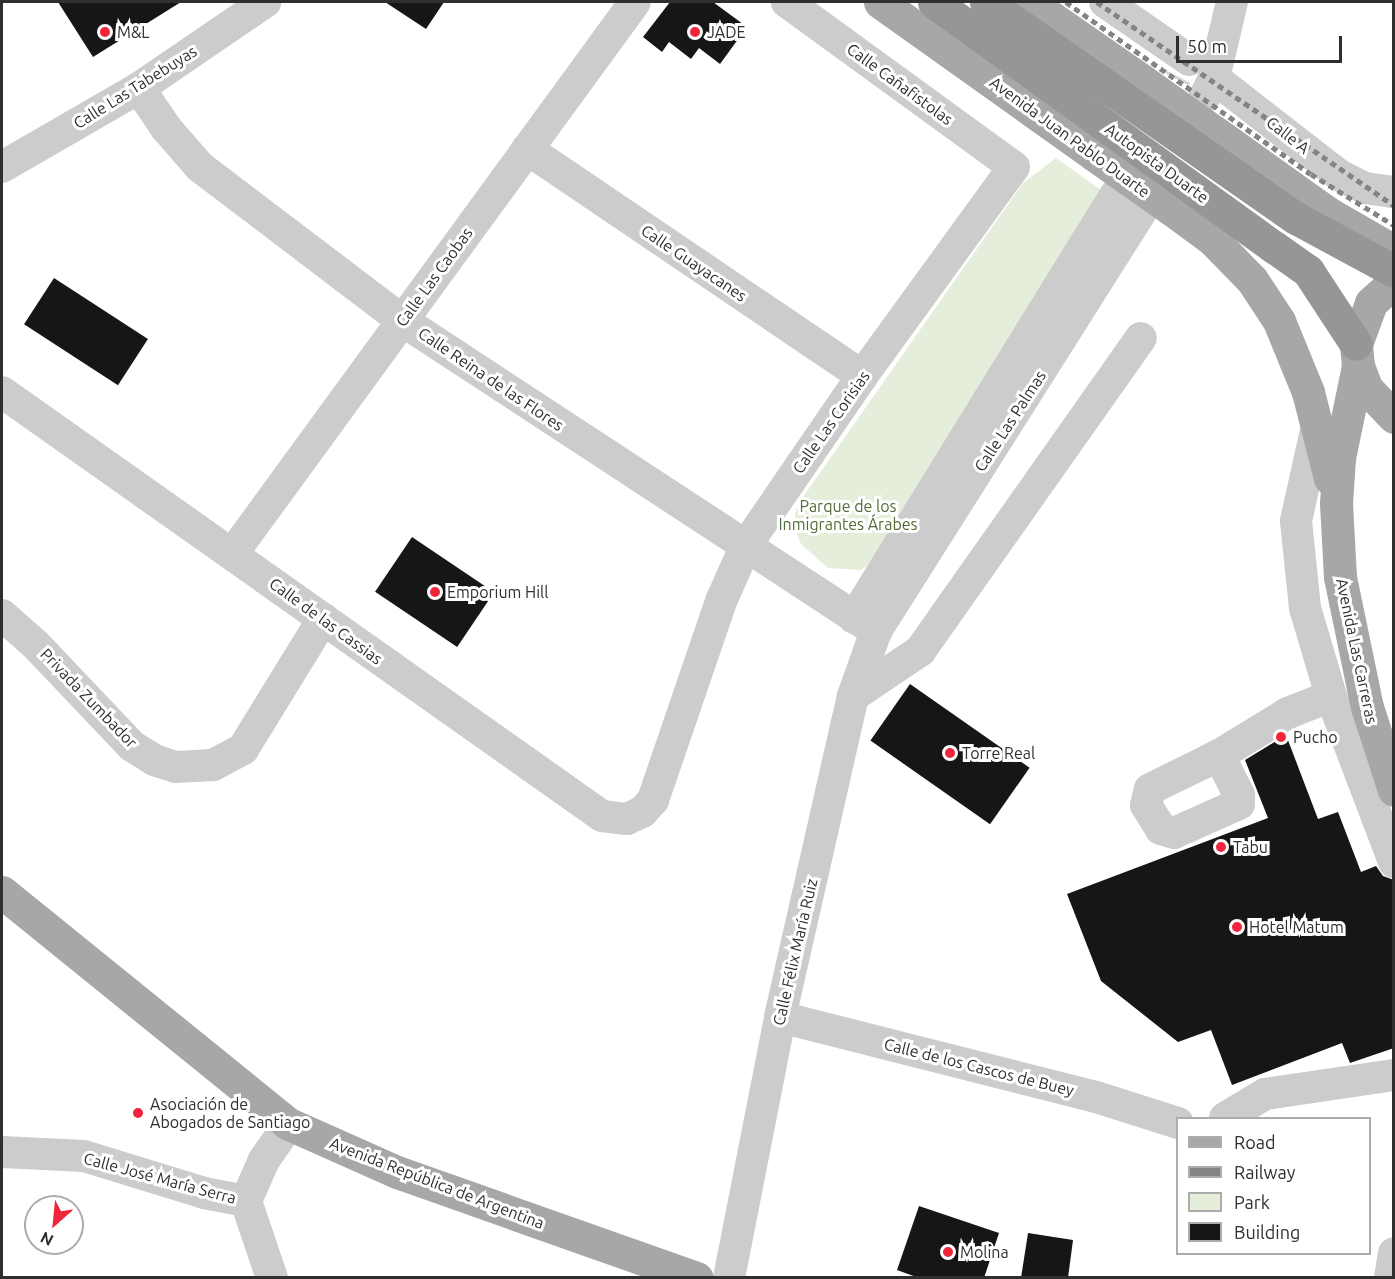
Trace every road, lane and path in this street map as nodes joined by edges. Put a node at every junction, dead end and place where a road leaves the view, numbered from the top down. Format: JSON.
{"nodes":[{"id":1,"x":265,"y":2,"type":"edge"},
{"id":2,"x":635,"y":2,"type":"edge"},
{"id":3,"x":787,"y":2,"type":"edge"},
{"id":4,"x":880,"y":2,"type":"edge"},
{"id":5,"x":934,"y":2,"type":"edge"},
{"id":6,"x":986,"y":2,"type":"edge"},
{"id":7,"x":1029,"y":2,"type":"edge"},
{"id":8,"x":1105,"y":2,"type":"edge"},
{"id":9,"x":1229,"y":10,"type":"edge"},
{"id":10,"x":1196,"y":78,"type":"junction"},
{"id":11,"x":139,"y":88,"type":"junction"},
{"id":12,"x":527,"y":149,"type":"junction"},
{"id":13,"x":2,"y":167,"type":"edge"},
{"id":14,"x":1014,"y":167,"type":"joint"},
{"id":15,"x":1379,"y":190,"type":"edge"},
{"id":16,"x":1115,"y":195,"type":"dead end"},
{"id":17,"x":1157,"y":210,"type":"junction"},
{"id":18,"x":1394,"y":251,"type":"edge"},
{"id":19,"x":1394,"y":271,"type":"edge"},
{"id":20,"x":1394,"y":282,"type":"edge"},
{"id":21,"x":403,"y":321,"type":"junction"},
{"id":22,"x":1141,"y":338,"type":"dead end"},
{"id":23,"x":1357,"y":355,"type":"junction"},
{"id":24,"x":862,"y":376,"type":"junction"},
{"id":25,"x":2,"y":392,"type":"edge"},
{"id":26,"x":1394,"y":417,"type":"edge"},
{"id":27,"x":1317,"y":426,"type":"junction"},
{"id":28,"x":1336,"y":503,"type":"junction"},
{"id":29,"x":745,"y":548,"type":"junction"},
{"id":30,"x":233,"y":553,"type":"junction"},
{"id":31,"x":2,"y":615,"type":"edge"},
{"id":32,"x":323,"y":620,"type":"junction"},
{"id":33,"x":865,"y":625,"type":"junction"},
{"id":34,"x":853,"y":696,"type":"junction"},
{"id":35,"x":1331,"y":696,"type":"junction"},
{"id":36,"x":1219,"y":755,"type":"dead end"},
{"id":37,"x":1394,"y":790,"type":"edge"},
{"id":38,"x":653,"y":800,"type":"joint"},
{"id":39,"x":1394,"y":862,"type":"edge"},
{"id":40,"x":2,"y":892,"type":"edge"},
{"id":41,"x":780,"y":1017,"type":"junction"},
{"id":42,"x":1394,"y":1075,"type":"edge"},
{"id":43,"x":1228,"y":1117,"type":"edge"},
{"id":44,"x":1176,"y":1121,"type":"edge"},
{"id":45,"x":289,"y":1124,"type":"junction"},
{"id":46,"x":2,"y":1152,"type":"edge"},
{"id":47,"x":246,"y":1201,"type":"junction"},
{"id":48,"x":1394,"y":1252,"type":"edge"},
{"id":49,"x":272,"y":1278,"type":"edge"},
{"id":50,"x":697,"y":1278,"type":"edge"},
{"id":51,"x":729,"y":1278,"type":"edge"},
{"id":52,"x":1390,"y":1278,"type":"edge"}],
"edges":[{"from":1,"to":11,"type":"street","name":"Calle Las Tabebuyas"},
{"from":2,"to":12,"type":"street","name":"Calle Las Caobas"},
{"from":3,"to":14,"type":"street","name":"Calle Cañafistolas"},
{"from":4,"to":17,"type":"main road","name":"Avenida Juan Pablo Duarte","bridge":true},
{"from":5,"to":23,"type":"highway","name":"Autopista Duarte","bridge":true},
{"from":6,"to":19,"type":"highway","name":"Autopista Duarte","bridge":true},
{"from":7,"to":18,"type":"main road","bridge":true},
{"from":8,"to":10,"type":"street","name":"Calle A"},
{"from":9,"to":10,"type":"street"},
{"from":10,"to":15,"type":"street","name":"Calle A"},
{"from":11,"to":13,"type":"street","name":"Calle Las Tabebuyas"},
{"from":11,"to":21,"type":"street","name":"Calle Reina de las Flores"},
{"from":12,"to":21,"type":"street","name":"Calle Las Caobas"},
{"from":12,"to":24,"type":"street","name":"Calle Guayacanes"},
{"from":14,"to":24,"type":"street","name":"Calle Las Corisias"},
{"from":16,"to":33,"type":"street","name":"Calle Las Palmas"},
{"from":17,"to":27,"type":"main road","name":"Avenida Juan Pablo Duarte"},
{"from":17,"to":33,"type":"street","name":"Calle Las Palmas"},
{"from":20,"to":23,"type":"main road","name":"Avenida Las Carreras"},
{"from":21,"to":29,"type":"street","name":"Calle Reina de las Flores"},
{"from":21,"to":30,"type":"street","name":"Calle Las Caobas"},
{"from":22,"to":34,"type":"street"},
{"from":23,"to":26,"type":"main road"},
{"from":23,"to":28,"type":"main road","name":"Avenida Las Carreras"},
{"from":24,"to":29,"type":"street","name":"Calle Las Corisias"},
{"from":25,"to":30,"type":"street","name":"Calle de las Cassias"},
{"from":27,"to":28,"type":"main road","name":"Avenida Juan Pablo Duarte"},
{"from":27,"to":35,"type":"street"},
{"from":28,"to":37,"type":"main road","name":"Avenida Las Carreras"},
{"from":29,"to":33,"type":"street","name":"Calle Reina de las Flores"},
{"from":29,"to":38,"type":"street","name":"Calle Las Corisias"},
{"from":30,"to":32,"type":"street","name":"Calle de las Cassias"},
{"from":31,"to":32,"type":"street","name":"Privada Zumbador"},
{"from":32,"to":38,"type":"street","name":"Calle de las Cassias"},
{"from":33,"to":34,"type":"street","name":"Calle Félix María Ruiz"},
{"from":34,"to":41,"type":"street","name":"Calle Félix María Ruiz"},
{"from":35,"to":36,"type":"street"},
{"from":35,"to":39,"type":"street"},
{"from":40,"to":45,"type":"main road","name":"Avenida República de Argentina"},
{"from":41,"to":44,"type":"street","name":"Calle de los Cascos de Buey"},
{"from":41,"to":51,"type":"street","name":"Calle Félix María Ruiz"},
{"from":42,"to":43,"type":"street"},
{"from":45,"to":47,"type":"street"},
{"from":45,"to":50,"type":"main road","name":"Avenida República de Argentina"},
{"from":46,"to":47,"type":"street","name":"Calle José María Serra"},
{"from":47,"to":49,"type":"street"},
{"from":48,"to":52,"type":"street"}]}
